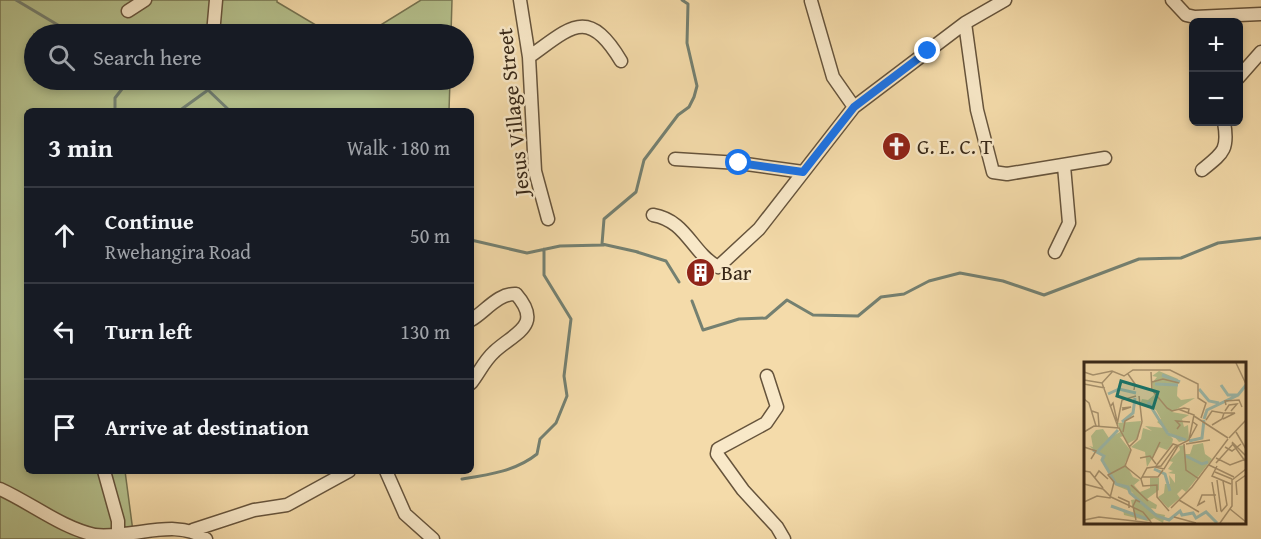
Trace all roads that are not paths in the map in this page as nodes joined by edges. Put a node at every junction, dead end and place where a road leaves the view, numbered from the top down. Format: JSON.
{"nodes":[{"id":1,"x":146,"y":0,"type":"edge"},
{"id":2,"x":216,"y":0,"type":"edge"},
{"id":3,"x":520,"y":0,"type":"edge"},
{"id":4,"x":1005,"y":0,"type":"edge"},
{"id":5,"x":1172,"y":0,"type":"edge"},
{"id":6,"x":811,"y":1,"type":"edge"},
{"id":7,"x":128,"y":11,"type":"dead end"},
{"id":8,"x":1261,"y":14,"type":"edge"},
{"id":9,"x":965,"y":23,"type":"junction"},
{"id":10,"x":214,"y":24,"type":"edge"},
{"id":11,"x":1261,"y":52,"type":"edge"},
{"id":12,"x":529,"y":57,"type":"junction"},
{"id":13,"x":621,"y":61,"type":"dead end"},
{"id":14,"x":1243,"y":73,"type":"edge"},
{"id":15,"x":854,"y":107,"type":"junction"},
{"id":16,"x":1225,"y":126,"type":"edge"},
{"id":17,"x":1105,"y":158,"type":"dead end"},
{"id":18,"x":675,"y":159,"type":"dead end"},
{"id":19,"x":1064,"y":166,"type":"junction"},
{"id":20,"x":1202,"y":170,"type":"dead end"},
{"id":21,"x":803,"y":172,"type":"junction"},
{"id":22,"x":653,"y":215,"type":"dead end"},
{"id":23,"x":548,"y":219,"type":"dead end"},
{"id":24,"x":1055,"y":252,"type":"dead end"},
{"id":25,"x":474,"y":318,"type":"edge"},
{"id":26,"x":767,"y":376,"type":"dead end"},
{"id":27,"x":474,"y":378,"type":"edge"},
{"id":28,"x":105,"y":474,"type":"edge"},
{"id":29,"x":344,"y":474,"type":"edge"},
{"id":30,"x":387,"y":474,"type":"edge"},
{"id":31,"x":0,"y":489,"type":"edge"},
{"id":32,"x":193,"y":530,"type":"junction"},
{"id":33,"x":118,"y":537,"type":"junction"},
{"id":34,"x":206,"y":539,"type":"edge"},
{"id":35,"x":433,"y":539,"type":"edge"},
{"id":36,"x":784,"y":539,"type":"edge"}],
"edges":[{"from":1,"to":7,"type":"street"},
{"from":2,"to":10,"type":"street"},
{"from":3,"to":12,"type":"street","name":"Jesus Village Street"},
{"from":4,"to":9,"type":"street"},
{"from":5,"to":8,"type":"street"},
{"from":6,"to":15,"type":"street"},
{"from":9,"to":15,"type":"street"},
{"from":9,"to":19,"type":"street"},
{"from":11,"to":14,"type":"street"},
{"from":12,"to":13,"type":"street"},
{"from":12,"to":23,"type":"street","name":"Jesus Village Street"},
{"from":15,"to":21,"type":"street"},
{"from":16,"to":20,"type":"street"},
{"from":17,"to":19,"type":"street"},
{"from":18,"to":21,"type":"street"},
{"from":19,"to":24,"type":"street"},
{"from":21,"to":22,"type":"street"},
{"from":25,"to":27,"type":"street"},
{"from":26,"to":36,"type":"street"},
{"from":28,"to":33,"type":"street"},
{"from":29,"to":32,"type":"street"},
{"from":30,"to":35,"type":"street"},
{"from":31,"to":33,"type":"street"},
{"from":32,"to":33,"type":"street"},
{"from":32,"to":34,"type":"street"}]}
